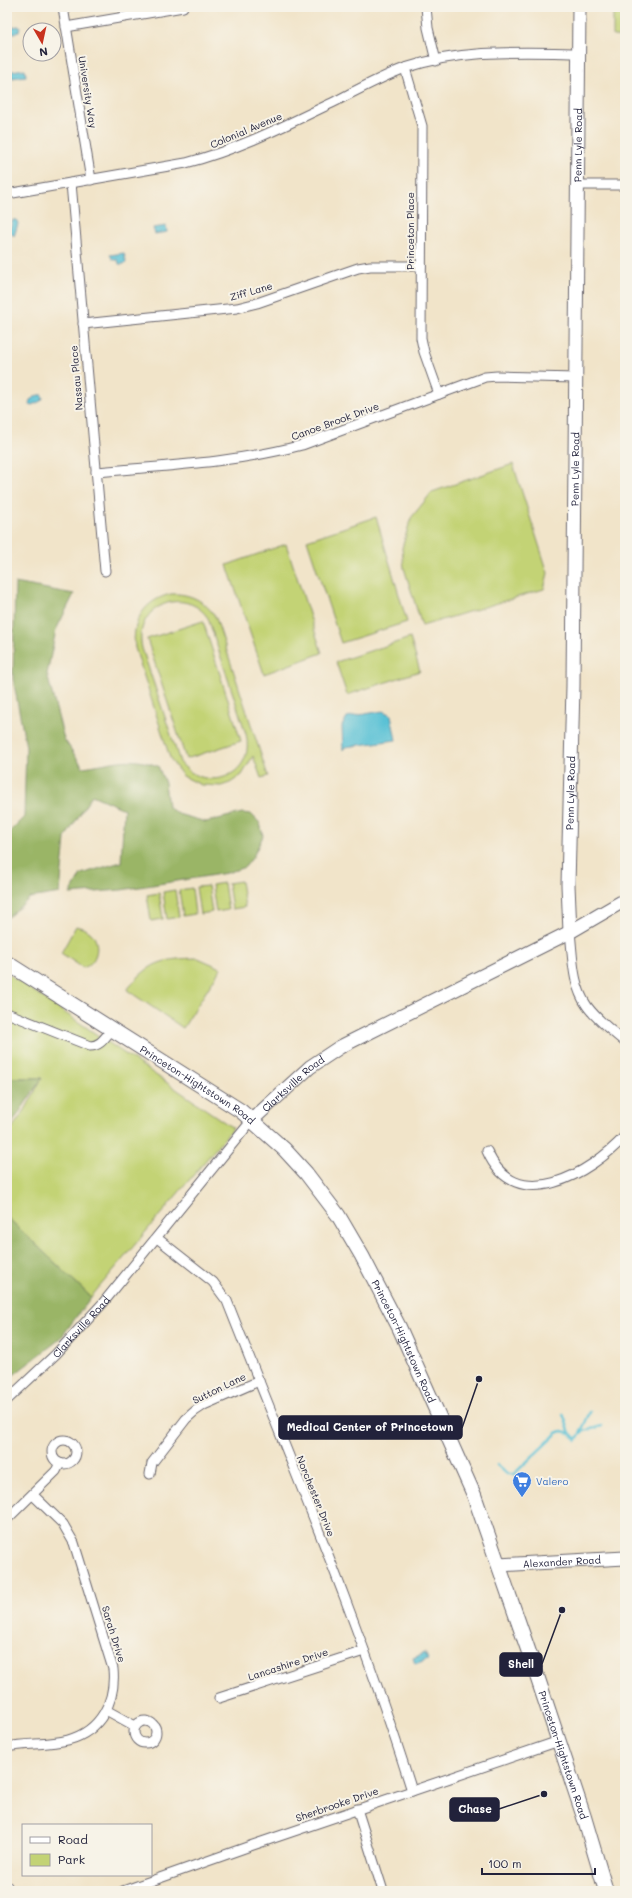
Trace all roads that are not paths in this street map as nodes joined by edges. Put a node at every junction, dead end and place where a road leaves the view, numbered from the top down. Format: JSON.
{"nodes":[{"id":1,"x":63,"y":7,"type":"edge"},
{"id":2,"x":183,"y":7,"type":"edge"},
{"id":3,"x":426,"y":7,"type":"edge"},
{"id":4,"x":579,"y":7,"type":"edge"},
{"id":5,"x":66,"y":26,"type":"junction"},
{"id":6,"x":578,"y":53,"type":"junction"},
{"id":7,"x":436,"y":61,"type":"junction"},
{"id":8,"x":405,"y":68,"type":"junction"},
{"id":9,"x":91,"y":180,"type":"junction"},
{"id":10,"x":71,"y":183,"type":"junction"},
{"id":11,"x":578,"y":185,"type":"junction"},
{"id":12,"x":625,"y":185,"type":"edge"},
{"id":13,"x":7,"y":194,"type":"edge"},
{"id":14,"x":421,"y":266,"type":"junction"},
{"id":15,"x":83,"y":324,"type":"junction"},
{"id":16,"x":576,"y":378,"type":"junction"},
{"id":17,"x":439,"y":394,"type":"junction"},
{"id":18,"x":96,"y":472,"type":"junction"},
{"id":19,"x":105,"y":571,"type":"dead end"},
{"id":20,"x":625,"y":900,"type":"edge"},
{"id":21,"x":570,"y":932,"type":"junction"},
{"id":22,"x":7,"y":963,"type":"edge"},
{"id":23,"x":7,"y":1014,"type":"edge"},
{"id":24,"x":112,"y":1029,"type":"junction"},
{"id":25,"x":625,"y":1042,"type":"edge"},
{"id":26,"x":252,"y":1120,"type":"junction"},
{"id":27,"x":625,"y":1136,"type":"edge"},
{"id":28,"x":487,"y":1151,"type":"dead end"},
{"id":29,"x":157,"y":1238,"type":"junction"},
{"id":30,"x":259,"y":1381,"type":"junction"},
{"id":31,"x":7,"y":1400,"type":"edge"},
{"id":32,"x":60,"y":1463,"type":"dead end"},
{"id":33,"x":150,"y":1474,"type":"dead end"},
{"id":34,"x":33,"y":1495,"type":"junction"},
{"id":35,"x":7,"y":1519,"type":"edge"},
{"id":36,"x":625,"y":1558,"type":"edge"},
{"id":37,"x":499,"y":1565,"type":"junction"},
{"id":38,"x":364,"y":1651,"type":"junction"},
{"id":39,"x":219,"y":1698,"type":"dead end"},
{"id":40,"x":106,"y":1710,"type":"junction"},
{"id":41,"x":135,"y":1726,"type":"dead end"},
{"id":42,"x":559,"y":1741,"type":"junction"},
{"id":43,"x":7,"y":1747,"type":"edge"},
{"id":44,"x":412,"y":1791,"type":"junction"},
{"id":45,"x":357,"y":1809,"type":"junction"},
{"id":46,"x":7,"y":1886,"type":"edge"},
{"id":47,"x":9,"y":1891,"type":"edge"},
{"id":48,"x":123,"y":1891,"type":"edge"},
{"id":49,"x":383,"y":1891,"type":"edge"},
{"id":50,"x":606,"y":1891,"type":"edge"}],
"edges":[{"from":1,"to":5,"type":"street","name":"University Way"},
{"from":2,"to":5,"type":"street"},
{"from":3,"to":7,"type":"street"},
{"from":4,"to":6,"type":"street","name":"Penn Lyle Road"},
{"from":5,"to":9,"type":"street","name":"University Way"},
{"from":6,"to":7,"type":"street"},
{"from":6,"to":11,"type":"street","name":"Penn Lyle Road"},
{"from":7,"to":8,"type":"street","name":"Colonial Avenue"},
{"from":8,"to":9,"type":"street","name":"Colonial Avenue"},
{"from":8,"to":14,"type":"street","name":"Princeton Place"},
{"from":9,"to":10,"type":"street","name":"Colonial Avenue"},
{"from":10,"to":13,"type":"street","name":"Colonial Avenue"},
{"from":10,"to":15,"type":"street","name":"Nassau Place"},
{"from":11,"to":12,"type":"street"},
{"from":11,"to":16,"type":"street","name":"Penn Lyle Road"},
{"from":14,"to":15,"type":"street","name":"Ziff Lane"},
{"from":14,"to":17,"type":"street","name":"Princeton Place"},
{"from":15,"to":18,"type":"street","name":"Nassau Place"},
{"from":16,"to":17,"type":"street","name":"Canoe Brook Drive"},
{"from":16,"to":21,"type":"street","name":"Penn Lyle Road"},
{"from":17,"to":18,"type":"street","name":"Canoe Brook Drive"},
{"from":18,"to":19,"type":"street","name":"Nassau Place"},
{"from":20,"to":21,"type":"street","name":"Clarksville Road"},
{"from":21,"to":25,"type":"street"},
{"from":21,"to":26,"type":"street","name":"Clarksville Road"},
{"from":22,"to":24,"type":"main road","name":"Princeton-Hightstown Road"},
{"from":23,"to":24,"type":"street"},
{"from":24,"to":26,"type":"main road","name":"Princeton-Hightstown Road"},
{"from":26,"to":29,"type":"street","name":"Clarksville Road"},
{"from":26,"to":37,"type":"main road","name":"Princeton-Hightstown Road"},
{"from":27,"to":28,"type":"street"},
{"from":29,"to":30,"type":"street","name":"Norchester Drive"},
{"from":29,"to":31,"type":"street","name":"Clarksville Road"},
{"from":30,"to":33,"type":"street","name":"Sutton Lane"},
{"from":30,"to":38,"type":"street","name":"Norchester Drive"},
{"from":32,"to":34,"type":"street"},
{"from":34,"to":35,"type":"street"},
{"from":34,"to":40,"type":"street","name":"Sarah Drive"},
{"from":36,"to":37,"type":"street","name":"Alexander Road"},
{"from":37,"to":42,"type":"main road","name":"Princeton-Hightstown Road"},
{"from":38,"to":39,"type":"street","name":"Lancashire Drive"},
{"from":38,"to":44,"type":"street","name":"Norchester Drive"},
{"from":40,"to":41,"type":"street"},
{"from":40,"to":43,"type":"street","name":"Sarah Drive"},
{"from":42,"to":44,"type":"street","name":"Sherbrooke Drive"},
{"from":42,"to":50,"type":"main road","name":"Princeton-Hightstown Road"},
{"from":44,"to":45,"type":"street","name":"Sherbrooke Drive"},
{"from":45,"to":48,"type":"street","name":"Sherbrooke Drive"},
{"from":45,"to":49,"type":"street"},
{"from":46,"to":47,"type":"street"}]}
